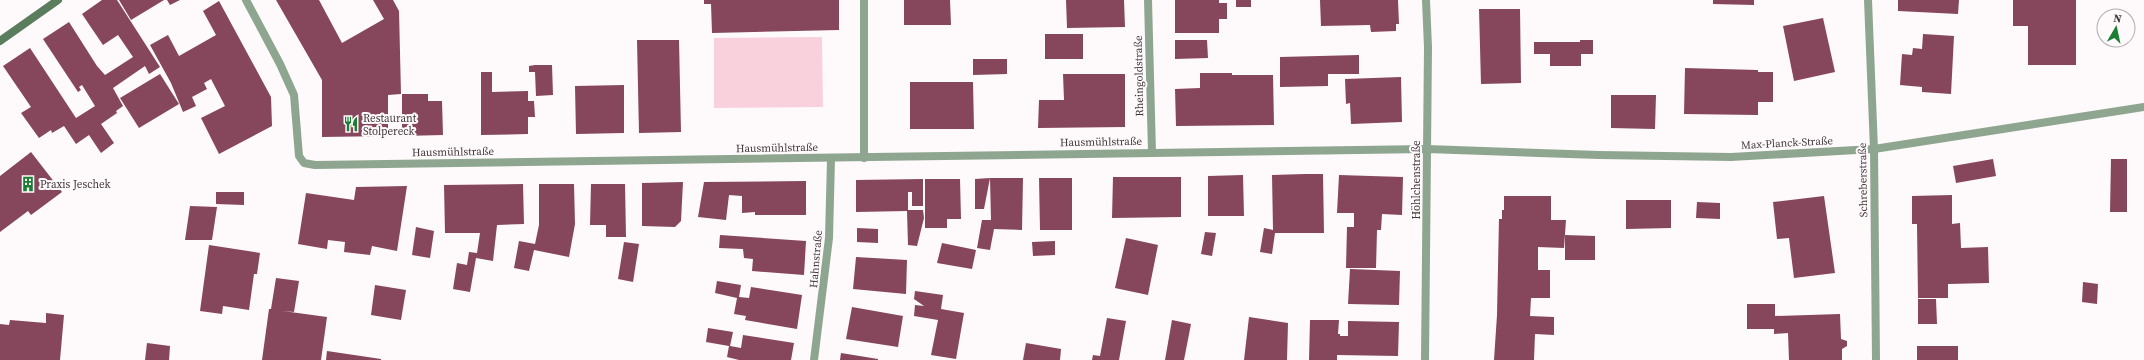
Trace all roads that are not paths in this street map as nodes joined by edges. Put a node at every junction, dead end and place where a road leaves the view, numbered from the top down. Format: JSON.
{"nodes":[{"id":1,"x":58,"y":0,"type":"edge"},
{"id":2,"x":246,"y":0,"type":"edge"},
{"id":3,"x":864,"y":0,"type":"edge"},
{"id":4,"x":1148,"y":0,"type":"edge"},
{"id":5,"x":1426,"y":0,"type":"edge"},
{"id":6,"x":1868,"y":0,"type":"edge"},
{"id":7,"x":0,"y":41,"type":"edge"},
{"id":8,"x":2144,"y":107,"type":"edge"},
{"id":9,"x":1427,"y":149,"type":"junction"},
{"id":10,"x":1874,"y":149,"type":"junction"},
{"id":11,"x":1152,"y":152,"type":"junction"},
{"id":12,"x":864,"y":158,"type":"junction"},
{"id":13,"x":831,"y":159,"type":"junction"},
{"id":14,"x":814,"y":360,"type":"edge"},
{"id":15,"x":1425,"y":360,"type":"edge"},
{"id":16,"x":1876,"y":360,"type":"edge"}],
"edges":[{"from":1,"to":7,"type":"main road"},
{"from":2,"to":13,"type":"street","name":"Hausmühlstraße"},
{"from":3,"to":12,"type":"street"},
{"from":4,"to":11,"type":"street","name":"Rheingoldstraße"},
{"from":5,"to":9,"type":"street","name":"Höhlchenstraße"},
{"from":6,"to":10,"type":"street","name":"Schreberstraße"},
{"from":8,"to":10,"type":"street","name":"Max-Planck-Straße"},
{"from":9,"to":10,"type":"street","name":"Max-Planck-Straße"},
{"from":9,"to":11,"type":"street","name":"Hausmühlstraße"},
{"from":9,"to":15,"type":"street","name":"Höhlchenstraße"},
{"from":10,"to":16,"type":"street","name":"Schreberstraße"},
{"from":11,"to":12,"type":"street","name":"Hausmühlstraße"},
{"from":12,"to":13,"type":"street","name":"Hausmühlstraße"},
{"from":13,"to":14,"type":"street","name":"Hahnstraße"}]}
